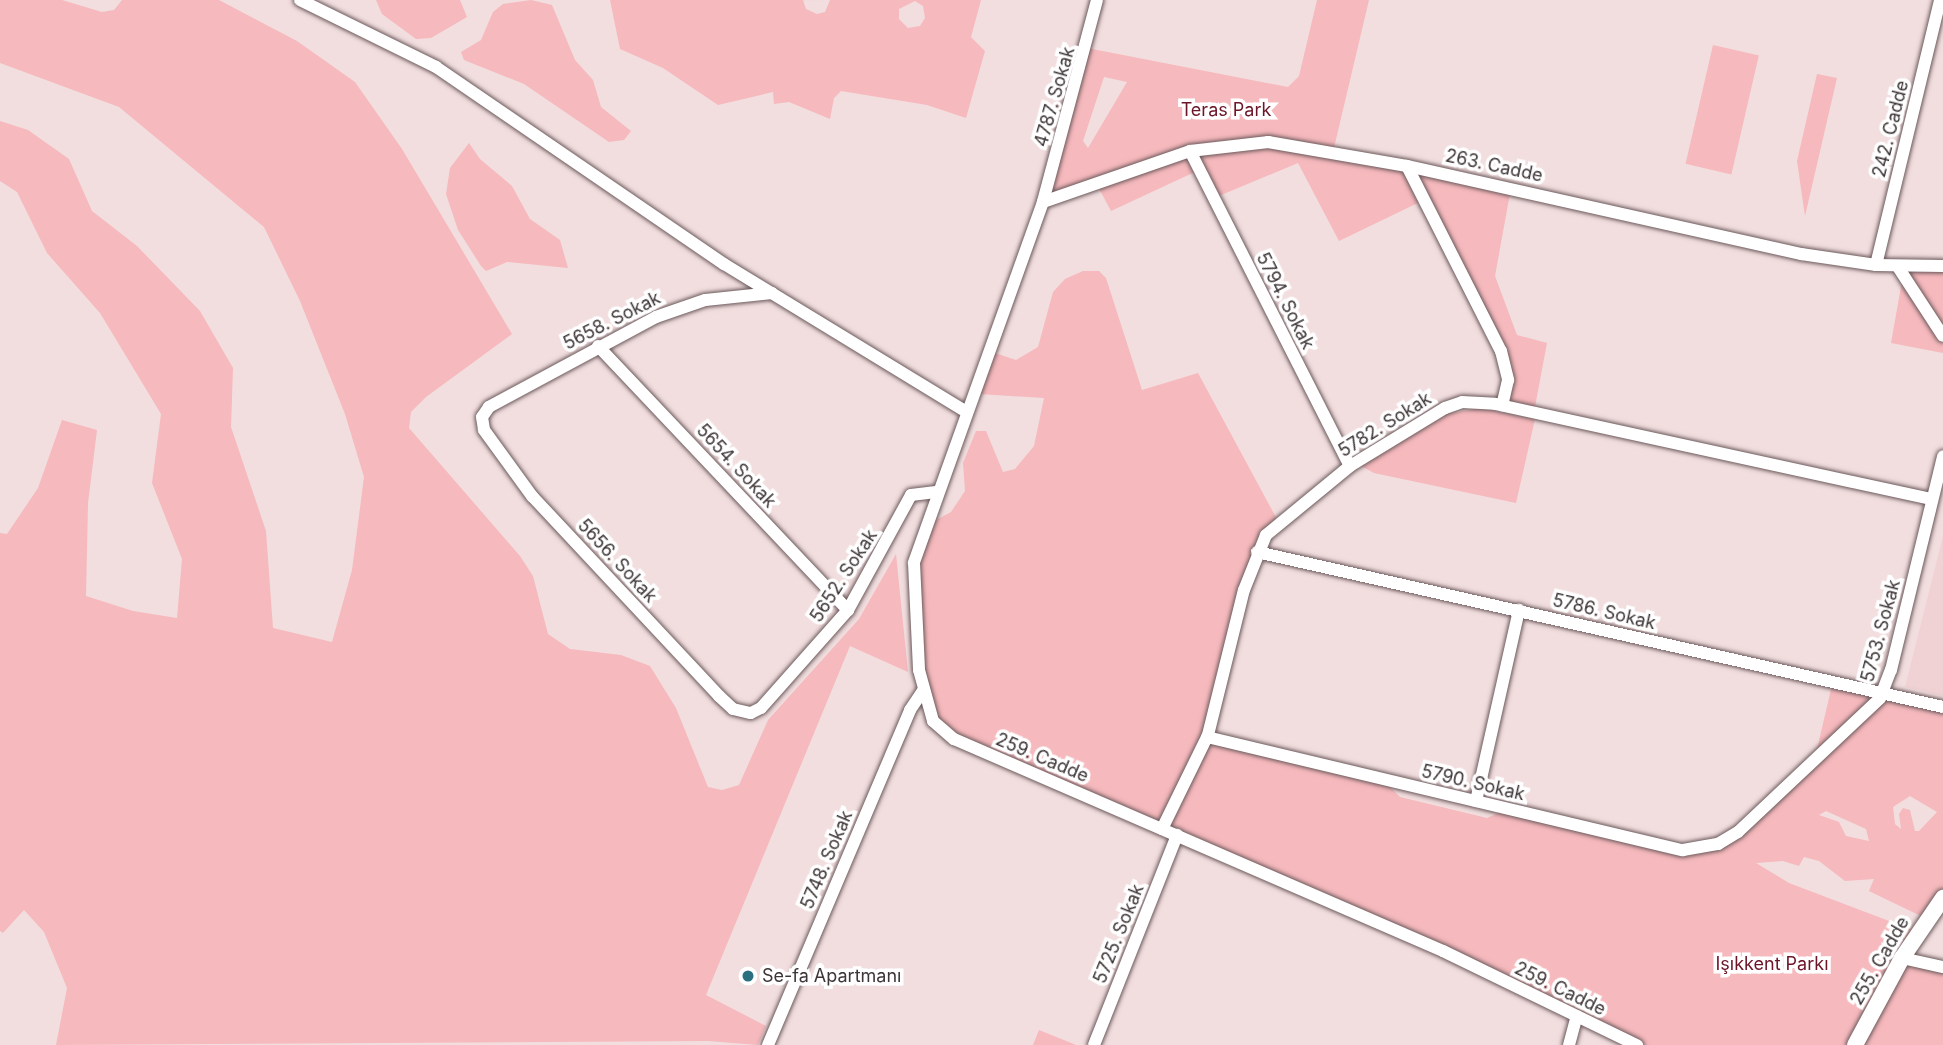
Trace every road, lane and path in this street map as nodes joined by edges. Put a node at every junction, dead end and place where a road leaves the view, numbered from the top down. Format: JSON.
{"nodes":[{"id":1,"x":300,"y":0,"type":"edge"},
{"id":2,"x":1097,"y":0,"type":"edge"},
{"id":3,"x":1940,"y":0,"type":"edge"},
{"id":4,"x":1190,"y":151,"type":"junction"},
{"id":5,"x":1407,"y":166,"type":"junction"},
{"id":6,"x":1043,"y":202,"type":"junction"},
{"id":7,"x":1877,"y":265,"type":"junction"},
{"id":8,"x":1943,"y":266,"type":"edge"},
{"id":9,"x":1898,"y":267,"type":"junction"},
{"id":10,"x":772,"y":293,"type":"junction"},
{"id":11,"x":1943,"y":336,"type":"edge"},
{"id":12,"x":598,"y":345,"type":"junction"},
{"id":13,"x":1502,"y":405,"type":"junction"},
{"id":14,"x":966,"y":412,"type":"junction"},
{"id":15,"x":482,"y":417,"type":"joint"},
{"id":16,"x":1943,"y":456,"type":"edge"},
{"id":17,"x":1349,"y":466,"type":"junction"},
{"id":18,"x":936,"y":492,"type":"junction"},
{"id":19,"x":1932,"y":499,"type":"junction"},
{"id":20,"x":1257,"y":552,"type":"junction"},
{"id":21,"x":848,"y":610,"type":"junction"},
{"id":22,"x":1519,"y":610,"type":"junction"},
{"id":23,"x":923,"y":691,"type":"junction"},
{"id":24,"x":1883,"y":692,"type":"junction"},
{"id":25,"x":1943,"y":707,"type":"edge"},
{"id":26,"x":747,"y":712,"type":"joint"},
{"id":27,"x":1208,"y":737,"type":"junction"},
{"id":28,"x":1476,"y":801,"type":"junction"},
{"id":29,"x":1162,"y":829,"type":"junction"},
{"id":30,"x":1177,"y":835,"type":"junction"},
{"id":31,"x":1730,"y":838,"type":"joint"},
{"id":32,"x":1943,"y":898,"type":"edge"},
{"id":33,"x":1902,"y":958,"type":"junction"},
{"id":34,"x":1943,"y":967,"type":"edge"},
{"id":35,"x":1577,"y":1016,"type":"junction"},
{"id":36,"x":768,"y":1045,"type":"edge"},
{"id":37,"x":1094,"y":1045,"type":"edge"},
{"id":38,"x":1569,"y":1045,"type":"edge"},
{"id":39,"x":1637,"y":1045,"type":"edge"},
{"id":40,"x":1856,"y":1045,"type":"edge"}],
"edges":[{"from":1,"to":10,"type":"street"},
{"from":2,"to":6,"type":"street","name":"4787. Sokak"},
{"from":3,"to":7,"type":"street","name":"242. Cadde"},
{"from":4,"to":5,"type":"street","name":"263. Cadde"},
{"from":4,"to":6,"type":"street","name":"263. Cadde"},
{"from":4,"to":17,"type":"street","name":"5794. Sokak"},
{"from":5,"to":7,"type":"street","name":"263. Cadde"},
{"from":5,"to":13,"type":"street"},
{"from":6,"to":14,"type":"street","name":"259. Cadde"},
{"from":7,"to":9,"type":"street","name":"263. Cadde"},
{"from":8,"to":9,"type":"street","name":"263. Cadde"},
{"from":9,"to":11,"type":"street"},
{"from":10,"to":12,"type":"street","name":"5658. Sokak"},
{"from":10,"to":14,"type":"street"},
{"from":12,"to":15,"type":"street","name":"5658. Sokak"},
{"from":12,"to":21,"type":"street","name":"5654. Sokak"},
{"from":13,"to":17,"type":"street","name":"5782. Sokak"},
{"from":13,"to":19,"type":"street","name":"5782. Sokak"},
{"from":14,"to":18,"type":"street","name":"259. Cadde"},
{"from":15,"to":26,"type":"street","name":"5656. Sokak"},
{"from":16,"to":19,"type":"street","name":"5753. Sokak"},
{"from":17,"to":20,"type":"street","name":"5782. Sokak"},
{"from":18,"to":21,"type":"street","name":"5652. Sokak"},
{"from":18,"to":23,"type":"street","name":"259. Cadde"},
{"from":19,"to":24,"type":"street","name":"5753. Sokak"},
{"from":20,"to":22,"type":"street","name":"5786. Sokak"},
{"from":20,"to":27,"type":"street","name":"5782. Sokak"},
{"from":21,"to":26,"type":"street","name":"5652. Sokak"},
{"from":22,"to":24,"type":"street","name":"5786. Sokak"},
{"from":22,"to":28,"type":"street"},
{"from":23,"to":29,"type":"street","name":"259. Cadde"},
{"from":23,"to":36,"type":"street","name":"5748. Sokak"},
{"from":24,"to":25,"type":"street","name":"5786. Sokak"},
{"from":24,"to":31,"type":"street","name":"5753. Sokak"},
{"from":27,"to":28,"type":"street","name":"5790. Sokak"},
{"from":27,"to":29,"type":"street","name":"5782. Sokak"},
{"from":28,"to":31,"type":"street","name":"5790. Sokak"},
{"from":29,"to":30,"type":"street","name":"259. Cadde"},
{"from":30,"to":35,"type":"street","name":"259. Cadde"},
{"from":30,"to":37,"type":"street","name":"5725. Sokak"},
{"from":32,"to":33,"type":"street","name":"255. Cadde"},
{"from":33,"to":34,"type":"street"},
{"from":33,"to":40,"type":"street","name":"255. Cadde"},
{"from":35,"to":38,"type":"street"},
{"from":35,"to":39,"type":"street","name":"259. Cadde"}]}
